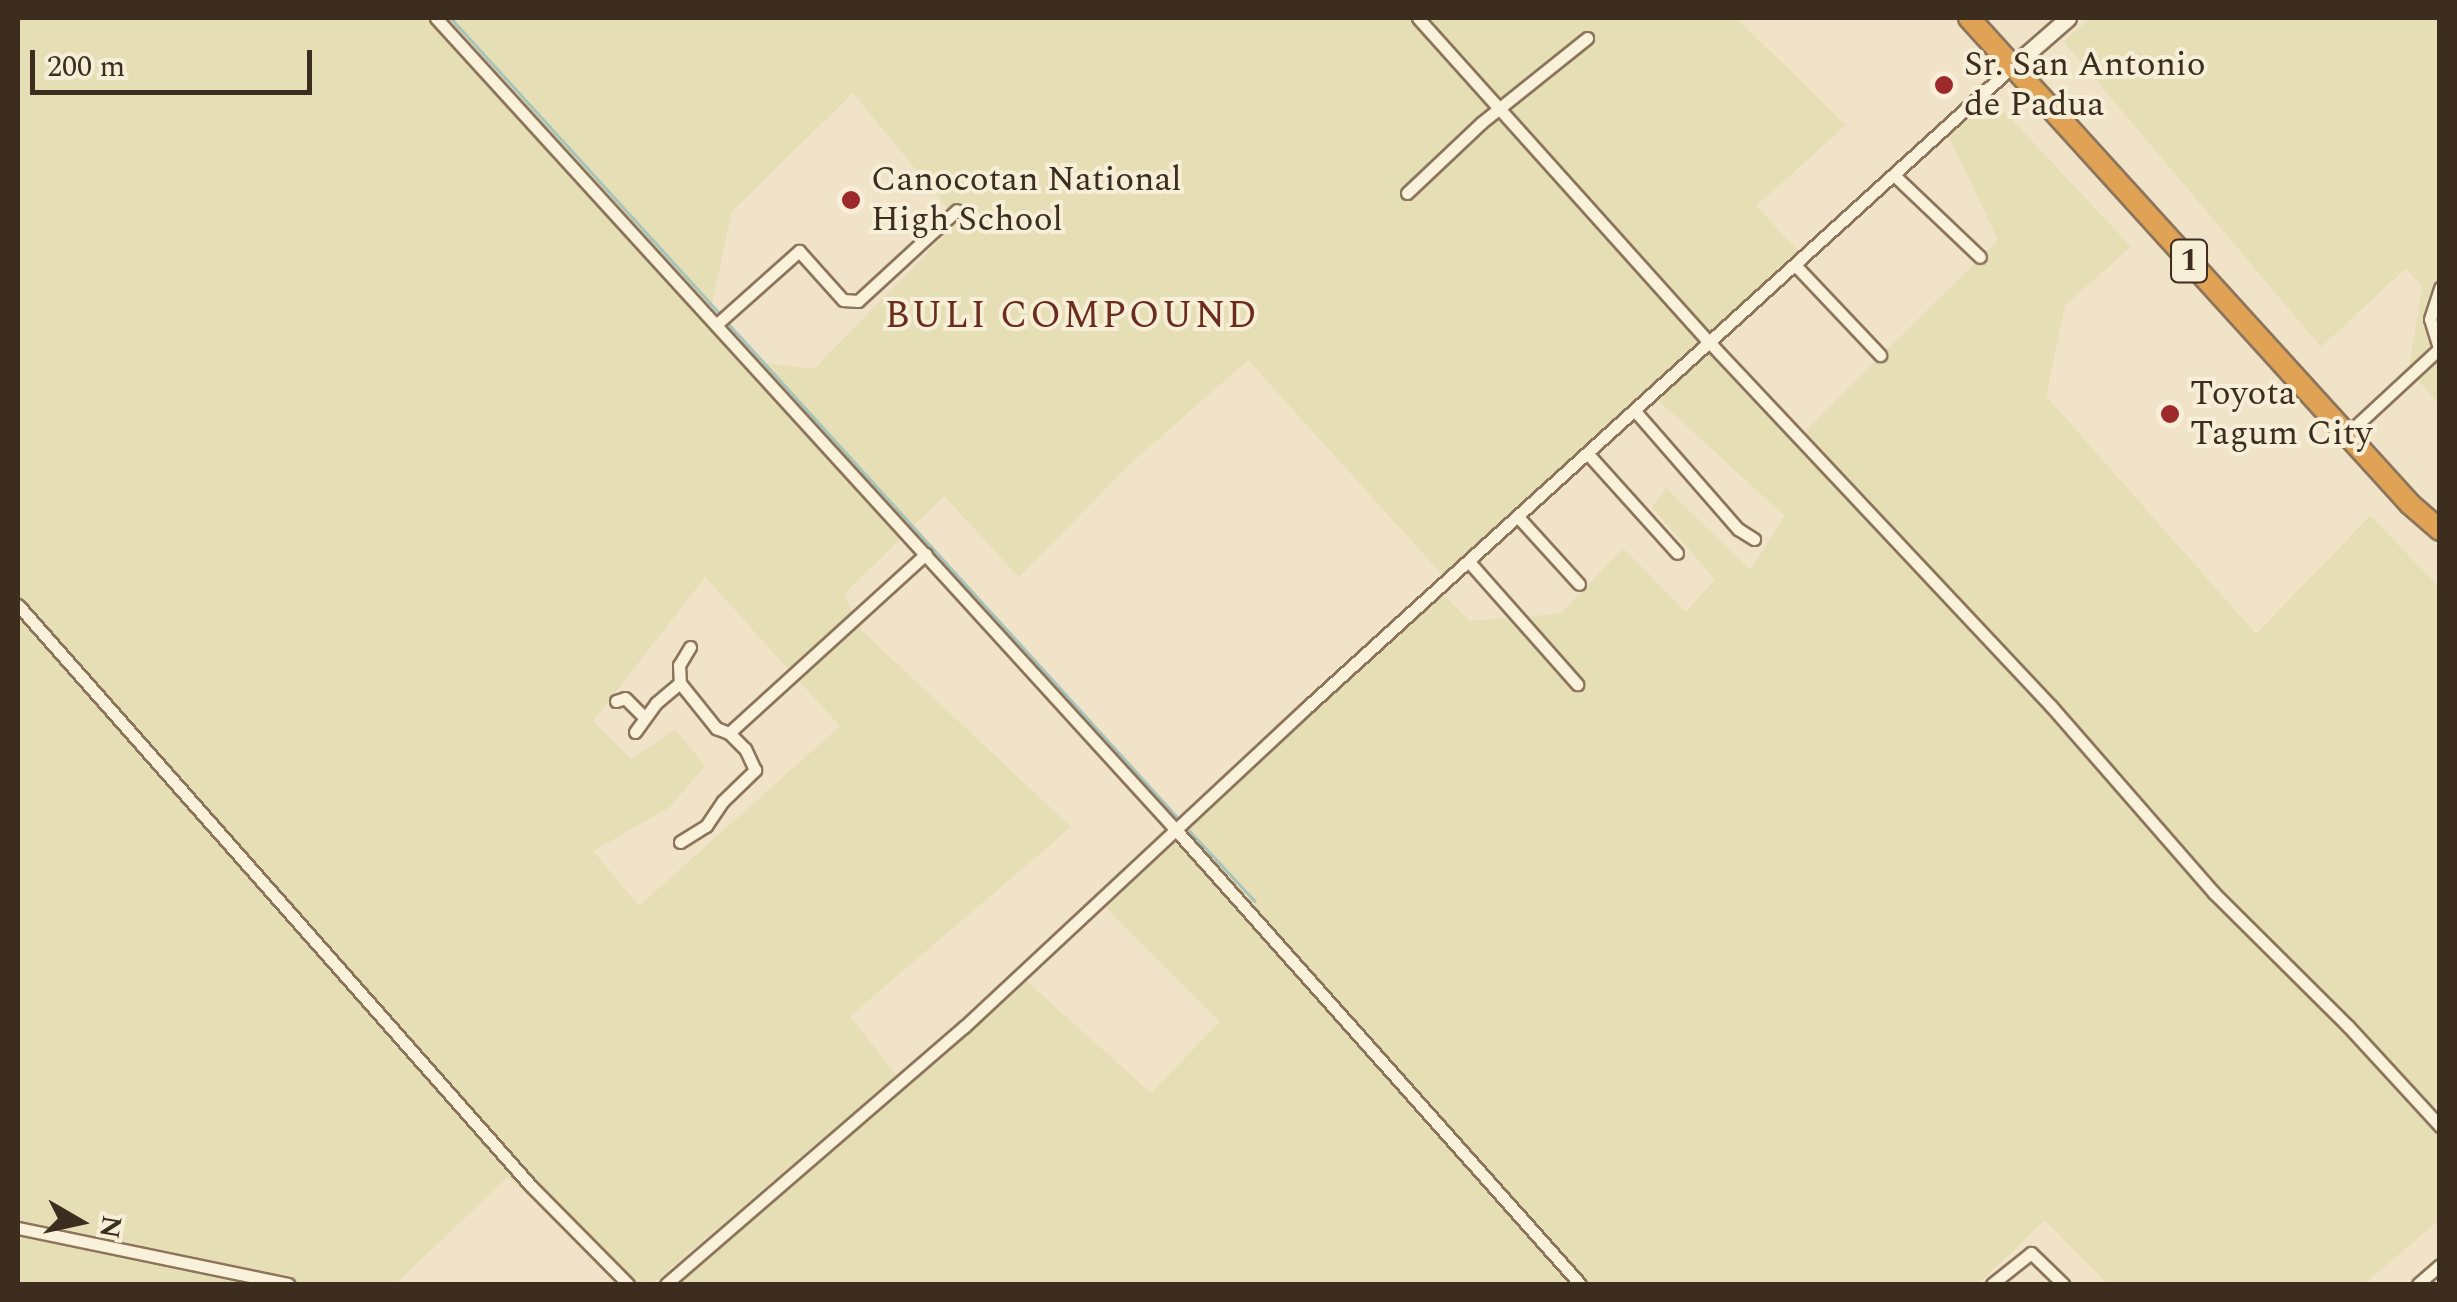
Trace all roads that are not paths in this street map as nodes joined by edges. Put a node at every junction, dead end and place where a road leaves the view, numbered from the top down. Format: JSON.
{"nodes":[{"id":1,"x":436,"y":18,"type":"edge"},
{"id":2,"x":1418,"y":18,"type":"edge"},
{"id":3,"x":1969,"y":18,"type":"edge"},
{"id":4,"x":2068,"y":18,"type":"edge"},
{"id":5,"x":1587,"y":38,"type":"dead end"},
{"id":6,"x":2013,"y":66,"type":"junction"},
{"id":7,"x":1502,"y":109,"type":"junction"},
{"id":8,"x":1895,"y":176,"type":"junction"},
{"id":9,"x":1407,"y":193,"type":"dead end"},
{"id":10,"x":957,"y":210,"type":"dead end"},
{"id":11,"x":1980,"y":257,"type":"dead end"},
{"id":12,"x":1796,"y":264,"type":"junction"},
{"id":13,"x":2440,"y":288,"type":"edge"},
{"id":14,"x":716,"y":324,"type":"junction"},
{"id":15,"x":1710,"y":342,"type":"junction"},
{"id":16,"x":2439,"y":348,"type":"edge"},
{"id":17,"x":1880,"y":355,"type":"dead end"},
{"id":18,"x":1635,"y":411,"type":"junction"},
{"id":19,"x":2347,"y":434,"type":"junction"},
{"id":20,"x":1588,"y":454,"type":"junction"},
{"id":21,"x":2410,"y":504,"type":"junction"},
{"id":22,"x":1519,"y":518,"type":"junction"},
{"id":23,"x":2440,"y":530,"type":"edge"},
{"id":24,"x":1754,"y":539,"type":"dead end"},
{"id":25,"x":2440,"y":543,"type":"edge"},
{"id":26,"x":1677,"y":553,"type":"dead end"},
{"id":27,"x":926,"y":554,"type":"junction"},
{"id":28,"x":1470,"y":562,"type":"junction"},
{"id":29,"x":1579,"y":584,"type":"dead end"},
{"id":30,"x":18,"y":605,"type":"edge"},
{"id":31,"x":690,"y":647,"type":"dead end"},
{"id":32,"x":680,"y":683,"type":"junction"},
{"id":33,"x":1577,"y":684,"type":"dead end"},
{"id":34,"x":616,"y":702,"type":"dead end"},
{"id":35,"x":645,"y":718,"type":"junction"},
{"id":36,"x":635,"y":732,"type":"dead end"},
{"id":37,"x":728,"y":734,"type":"junction"},
{"id":38,"x":1175,"y":830,"type":"junction"},
{"id":39,"x":680,"y":842,"type":"dead end"},
{"id":40,"x":2440,"y":1126,"type":"edge"},
{"id":41,"x":18,"y":1233,"type":"edge"},
{"id":42,"x":2440,"y":1265,"type":"edge"},
{"id":43,"x":2000,"y":1282,"type":"edge"},
{"id":44,"x":288,"y":1284,"type":"edge"},
{"id":45,"x":628,"y":1284,"type":"edge"},
{"id":46,"x":666,"y":1284,"type":"edge"},
{"id":47,"x":1580,"y":1284,"type":"edge"},
{"id":48,"x":2062,"y":1284,"type":"edge"},
{"id":49,"x":2418,"y":1284,"type":"edge"}],
"edges":[{"from":1,"to":14,"type":"street"},
{"from":2,"to":7,"type":"street"},
{"from":3,"to":6,"type":"highway","number":"1"},
{"from":4,"to":6,"type":"street"},
{"from":5,"to":7,"type":"street"},
{"from":6,"to":8,"type":"street"},
{"from":6,"to":19,"type":"highway","number":"1"},
{"from":7,"to":9,"type":"street"},
{"from":7,"to":15,"type":"street"},
{"from":8,"to":11,"type":"street"},
{"from":8,"to":12,"type":"street"},
{"from":10,"to":14,"type":"street"},
{"from":12,"to":15,"type":"street"},
{"from":12,"to":17,"type":"street"},
{"from":13,"to":16,"type":"street"},
{"from":14,"to":27,"type":"street"},
{"from":15,"to":18,"type":"street"},
{"from":15,"to":40,"type":"street"},
{"from":16,"to":19,"type":"street"},
{"from":18,"to":20,"type":"street"},
{"from":18,"to":24,"type":"street"},
{"from":19,"to":21,"type":"highway","number":"1"},
{"from":20,"to":22,"type":"street"},
{"from":20,"to":26,"type":"street"},
{"from":21,"to":23,"type":"highway","number":"1"},
{"from":21,"to":25,"type":"highway","number":"1"},
{"from":22,"to":28,"type":"street"},
{"from":22,"to":29,"type":"street"},
{"from":27,"to":37,"type":"street"},
{"from":27,"to":38,"type":"street"},
{"from":28,"to":33,"type":"street"},
{"from":28,"to":38,"type":"street"},
{"from":30,"to":45,"type":"street"},
{"from":31,"to":32,"type":"street"},
{"from":32,"to":35,"type":"street"},
{"from":32,"to":37,"type":"street"},
{"from":34,"to":35,"type":"street"},
{"from":35,"to":36,"type":"street"},
{"from":37,"to":39,"type":"street"},
{"from":38,"to":46,"type":"street"},
{"from":38,"to":47,"type":"street"},
{"from":41,"to":44,"type":"street"},
{"from":42,"to":49,"type":"street"},
{"from":43,"to":48,"type":"street"}]}
